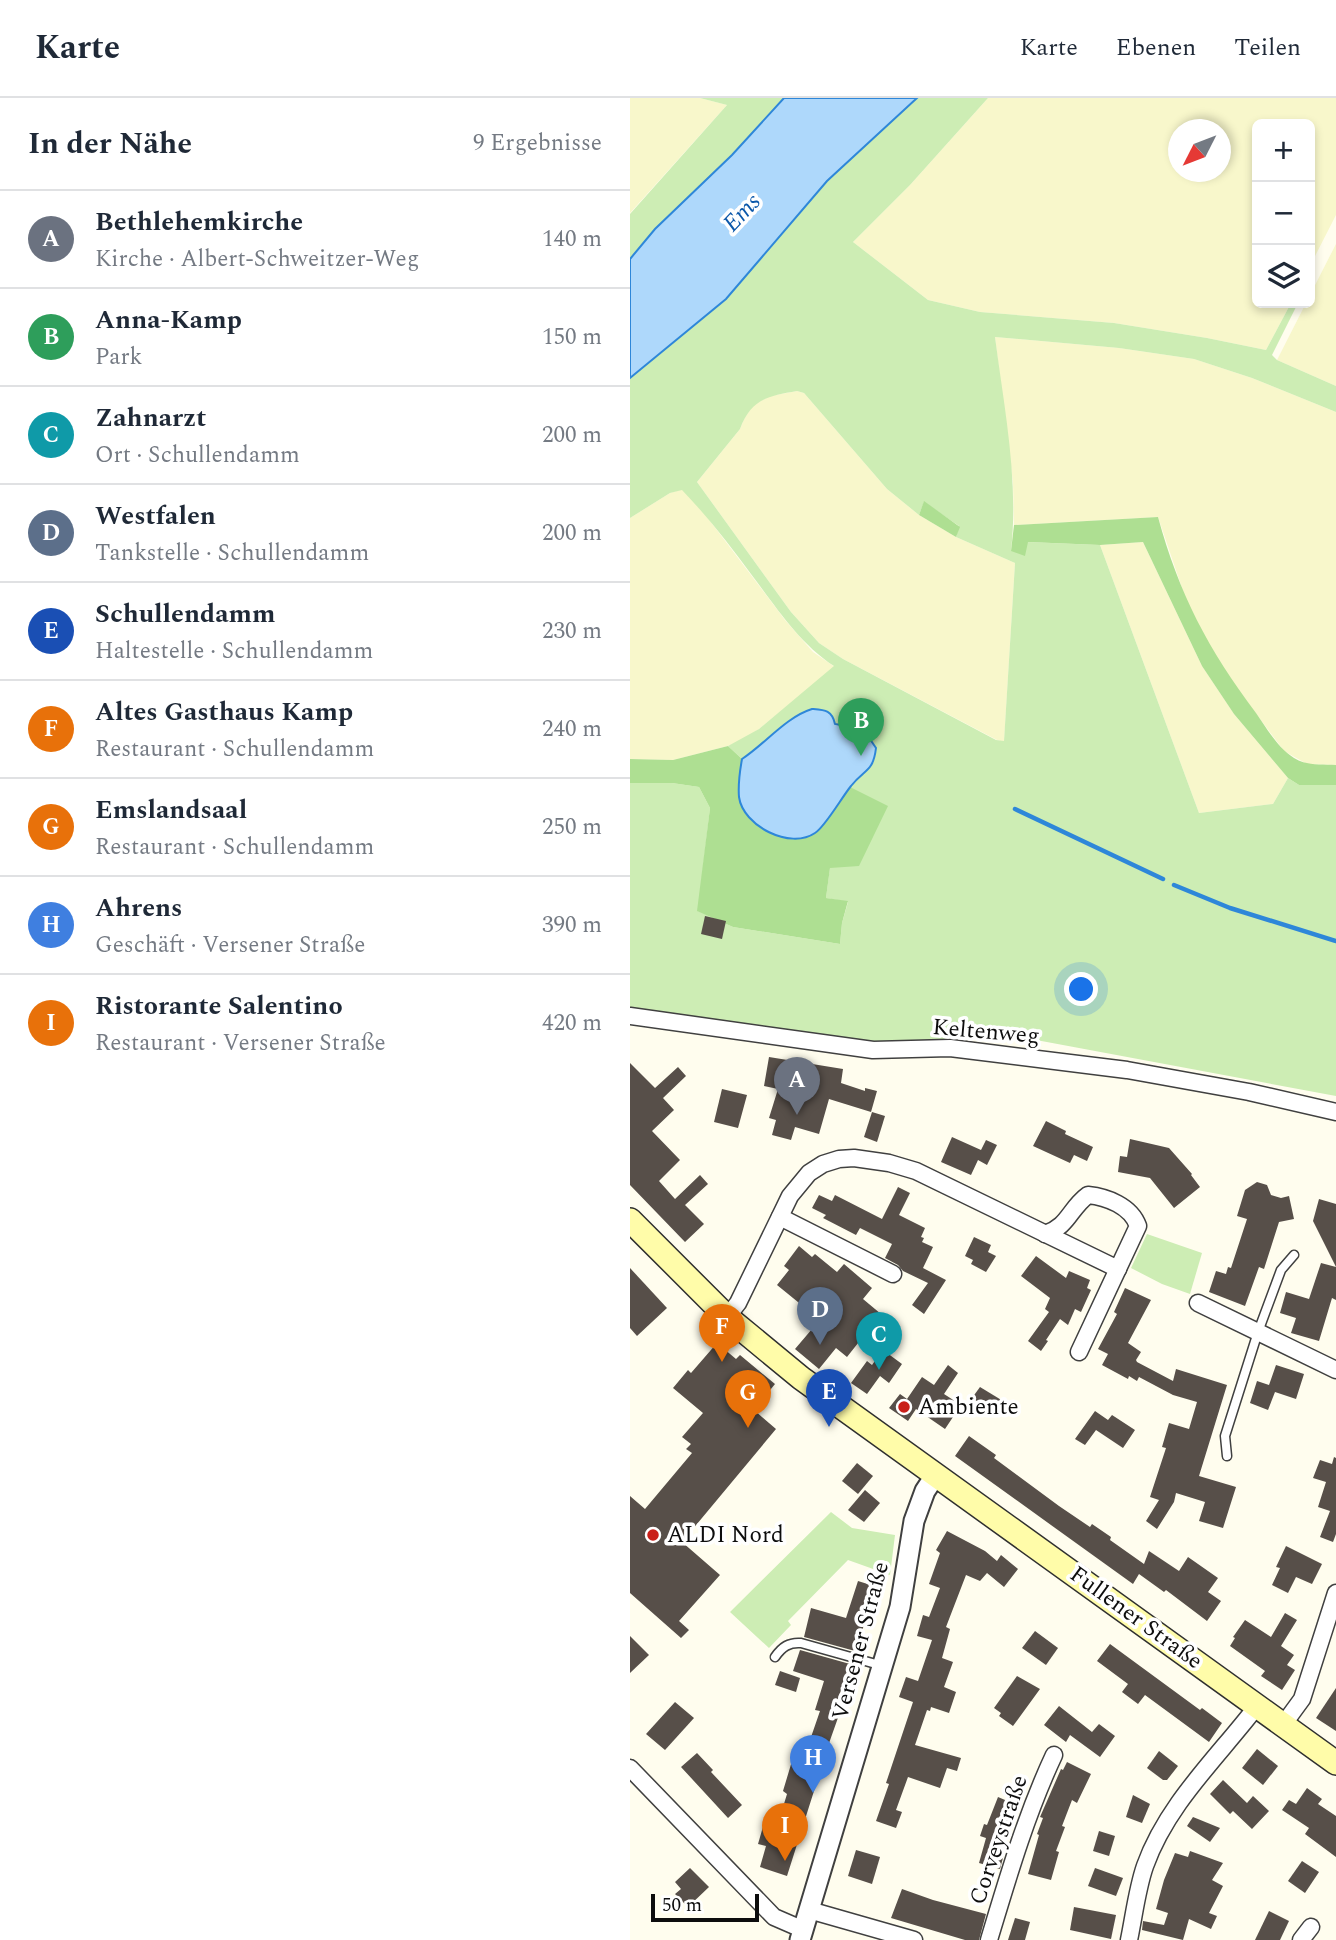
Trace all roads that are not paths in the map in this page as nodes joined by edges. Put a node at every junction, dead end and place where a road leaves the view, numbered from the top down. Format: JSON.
{"nodes":[{"id":1,"x":630,"y":1016,"type":"edge"},
{"id":2,"x":1336,"y":1112,"type":"edge"},
{"id":3,"x":780,"y":1217,"type":"junction"},
{"id":4,"x":630,"y":1220,"type":"edge"},
{"id":5,"x":1045,"y":1234,"type":"junction"},
{"id":6,"x":1294,"y":1255,"type":"dead end"},
{"id":7,"x":1118,"y":1269,"type":"junction"},
{"id":8,"x":893,"y":1274,"type":"dead end"},
{"id":9,"x":1198,"y":1303,"type":"dead end"},
{"id":10,"x":727,"y":1317,"type":"junction"},
{"id":11,"x":1258,"y":1332,"type":"junction"},
{"id":12,"x":1079,"y":1352,"type":"dead end"},
{"id":13,"x":1336,"y":1370,"type":"edge"},
{"id":14,"x":1227,"y":1456,"type":"dead end"},
{"id":15,"x":935,"y":1476,"type":"junction"},
{"id":16,"x":1336,"y":1594,"type":"edge"},
{"id":17,"x":775,"y":1657,"type":"dead end"},
{"id":18,"x":883,"y":1666,"type":"junction"},
{"id":19,"x":1257,"y":1706,"type":"junction"},
{"id":20,"x":1283,"y":1725,"type":"junction"},
{"id":21,"x":1054,"y":1755,"type":"dead end"},
{"id":22,"x":1336,"y":1763,"type":"edge"},
{"id":23,"x":630,"y":1768,"type":"edge"},
{"id":24,"x":810,"y":1910,"type":"junction"},
{"id":25,"x":802,"y":1935,"type":"edge"},
{"id":26,"x":914,"y":1940,"type":"edge"},
{"id":27,"x":989,"y":1940,"type":"edge"},
{"id":28,"x":1129,"y":1940,"type":"edge"}],
"edges":[{"from":1,"to":2,"type":"street","name":"Keltenweg"},
{"from":3,"to":5,"type":"street"},
{"from":3,"to":8,"type":"street"},
{"from":3,"to":10,"type":"street"},
{"from":4,"to":10,"type":"main road","name":"Fullener Straße"},
{"from":5,"to":7,"type":"street"},
{"from":5,"to":7,"type":"street"},
{"from":6,"to":11,"type":"lane"},
{"from":7,"to":12,"type":"street"},
{"from":9,"to":11,"type":"street"},
{"from":10,"to":15,"type":"main road","name":"Fullener Straße"},
{"from":11,"to":13,"type":"street"},
{"from":11,"to":14,"type":"lane"},
{"from":15,"to":18,"type":"street","name":"Versener Straße"},
{"from":15,"to":19,"type":"main road","name":"Fullener Straße"},
{"from":16,"to":20,"type":"street"},
{"from":17,"to":18,"type":"lane"},
{"from":18,"to":24,"type":"street","name":"Versener Straße"},
{"from":19,"to":20,"type":"main road","name":"Fullener Straße"},
{"from":19,"to":28,"type":"street"},
{"from":20,"to":22,"type":"main road","name":"Fullener Straße"},
{"from":21,"to":27,"type":"street","name":"Corveystraße"},
{"from":23,"to":25,"type":"street"},
{"from":24,"to":25,"type":"street","name":"Versener Straße"},
{"from":24,"to":26,"type":"street"}]}
